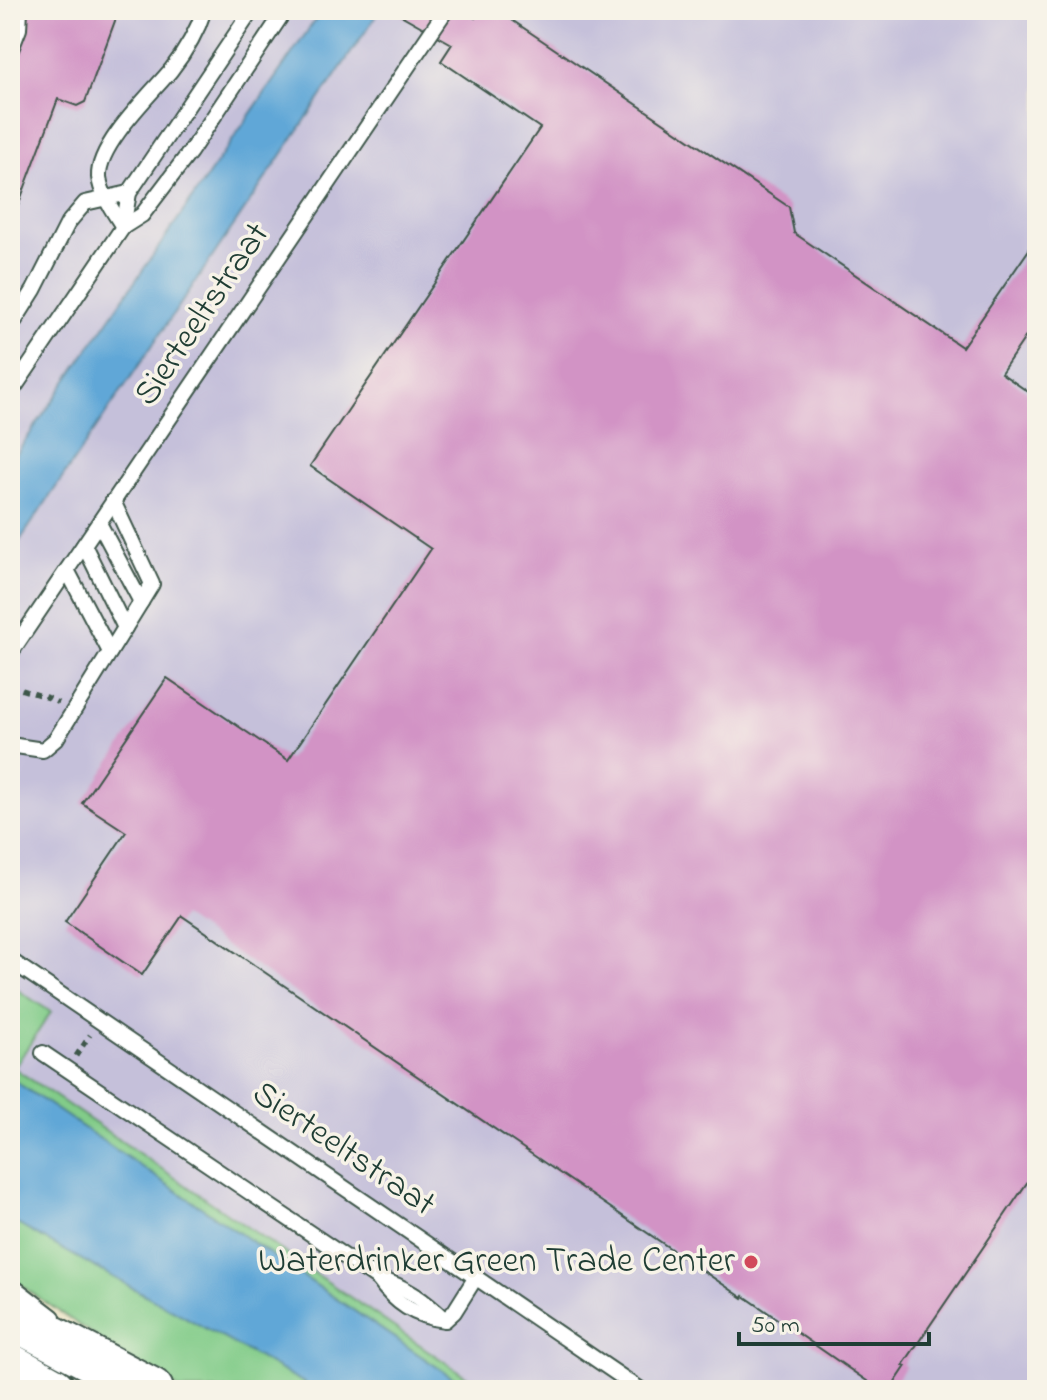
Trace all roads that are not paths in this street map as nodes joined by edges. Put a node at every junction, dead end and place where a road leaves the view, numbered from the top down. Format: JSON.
{"nodes":[{"id":1,"x":20,"y":10,"type":"edge"},
{"id":2,"x":204,"y":10,"type":"edge"},
{"id":3,"x":252,"y":10,"type":"edge"},
{"id":4,"x":285,"y":10,"type":"edge"},
{"id":5,"x":446,"y":10,"type":"edge"},
{"id":6,"x":10,"y":52,"type":"edge"},
{"id":7,"x":129,"y":193,"type":"junction"},
{"id":8,"x":106,"y":200,"type":"junction"},
{"id":9,"x":123,"y":227,"type":"junction"},
{"id":10,"x":10,"y":328,"type":"edge"},
{"id":11,"x":11,"y":392,"type":"edge"},
{"id":12,"x":113,"y":501,"type":"junction"},
{"id":13,"x":99,"y":523,"type":"junction"},
{"id":14,"x":84,"y":545,"type":"junction"},
{"id":15,"x":67,"y":570,"type":"junction"},
{"id":16,"x":141,"y":602,"type":"junction"},
{"id":17,"x":125,"y":628,"type":"junction"},
{"id":18,"x":110,"y":652,"type":"junction"},
{"id":19,"x":10,"y":654,"type":"edge"},
{"id":20,"x":10,"y":745,"type":"edge"},
{"id":21,"x":10,"y":960,"type":"edge"},
{"id":22,"x":43,"y":1053,"type":"dead end"},
{"id":23,"x":476,"y":1277,"type":"junction"},
{"id":24,"x":10,"y":1284,"type":"edge"},
{"id":25,"x":10,"y":1316,"type":"edge"},
{"id":26,"x":60,"y":1322,"type":"dead end"},
{"id":27,"x":72,"y":1332,"type":"dead end"},
{"id":28,"x":10,"y":1335,"type":"edge"},
{"id":29,"x":10,"y":1366,"type":"edge"},
{"id":30,"x":130,"y":1386,"type":"edge"},
{"id":31,"x":53,"y":1390,"type":"edge"},
{"id":32,"x":641,"y":1390,"type":"edge"}],
"edges":[{"from":1,"to":6,"type":"lane"},
{"from":2,"to":8,"type":"lane"},
{"from":3,"to":7,"type":"lane"},
{"from":4,"to":9,"type":"lane"},
{"from":5,"to":12,"type":"lane","name":"Sierteeltstraat"},
{"from":7,"to":8,"type":"lane"},
{"from":7,"to":9,"type":"lane"},
{"from":8,"to":9,"type":"lane"},
{"from":8,"to":10,"type":"lane"},
{"from":9,"to":11,"type":"lane"},
{"from":12,"to":13,"type":"lane","name":"Sierteeltstraat"},
{"from":12,"to":16,"type":"lane"},
{"from":13,"to":14,"type":"lane","name":"Sierteeltstraat"},
{"from":13,"to":16,"type":"lane"},
{"from":14,"to":15,"type":"lane","name":"Sierteeltstraat"},
{"from":14,"to":17,"type":"lane"},
{"from":15,"to":18,"type":"lane"},
{"from":15,"to":19,"type":"lane","name":"Sierteeltstraat"},
{"from":16,"to":17,"type":"lane"},
{"from":17,"to":18,"type":"lane"},
{"from":18,"to":20,"type":"lane"},
{"from":21,"to":23,"type":"lane","name":"Sierteeltstraat"},
{"from":22,"to":23,"type":"lane"},
{"from":23,"to":32,"type":"lane","name":"Sierteeltstraat"},
{"from":24,"to":26,"type":"lane"},
{"from":25,"to":30,"type":"main road"},
{"from":27,"to":30,"type":"lane"},
{"from":28,"to":30,"type":"main road"},
{"from":29,"to":31,"type":"main road"}]}
